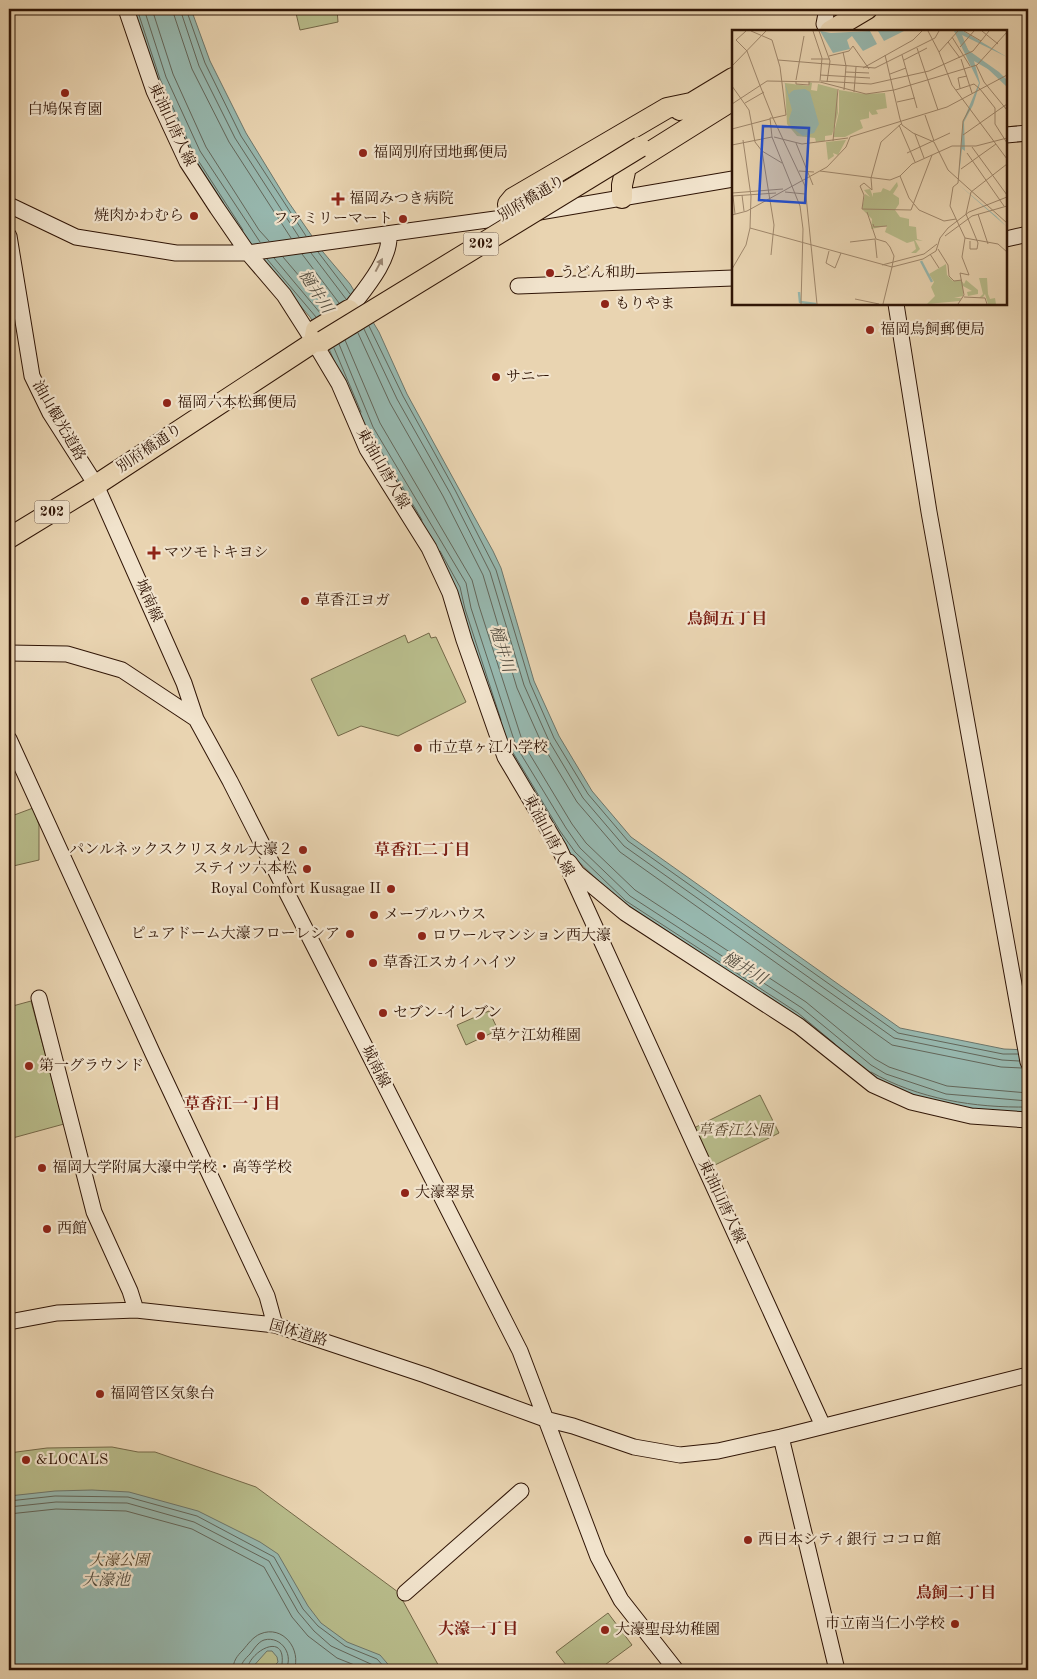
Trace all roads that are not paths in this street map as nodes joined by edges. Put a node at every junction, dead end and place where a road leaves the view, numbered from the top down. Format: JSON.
{"nodes":[{"id":1,"x":126,"y":9,"type":"edge"},
{"id":2,"x":849,"y":9,"type":"edge"},
{"id":3,"x":867,"y":9,"type":"edge"},
{"id":4,"x":824,"y":25,"type":"edge"},
{"id":5,"x":732,"y":79,"type":"edge"},
{"id":6,"x":732,"y":91,"type":"edge"},
{"id":7,"x":732,"y":101,"type":"edge"},
{"id":8,"x":691,"y":103,"type":"junction"},
{"id":9,"x":1028,"y":133,"type":"edge"},
{"id":10,"x":1007,"y":136,"type":"edge"},
{"id":11,"x":636,"y":143,"type":"junction"},
{"id":12,"x":732,"y":180,"type":"edge"},
{"id":13,"x":622,"y":198,"type":"junction"},
{"id":14,"x":9,"y":205,"type":"edge"},
{"id":15,"x":510,"y":217,"type":"junction"},
{"id":16,"x":389,"y":234,"type":"junction"},
{"id":17,"x":1028,"y":234,"type":"edge"},
{"id":18,"x":9,"y":236,"type":"edge"},
{"id":19,"x":1007,"y":239,"type":"edge"},
{"id":20,"x":250,"y":253,"type":"junction"},
{"id":21,"x":732,"y":278,"type":"edge"},
{"id":22,"x":518,"y":286,"type":"dead end"},
{"id":23,"x":896,"y":305,"type":"edge"},
{"id":24,"x":349,"y":318,"type":"junction"},
{"id":25,"x":374,"y":320,"type":"dead end"},
{"id":26,"x":318,"y":338,"type":"junction"},
{"id":27,"x":96,"y":485,"type":"junction"},
{"id":28,"x":9,"y":538,"type":"edge"},
{"id":29,"x":9,"y":653,"type":"edge"},
{"id":30,"x":196,"y":719,"type":"junction"},
{"id":31,"x":9,"y":739,"type":"edge"},
{"id":32,"x":558,"y":848,"type":"junction"},
{"id":33,"x":39,"y":998,"type":"dead end"},
{"id":34,"x":1027,"y":1055,"type":"edge"},
{"id":35,"x":1028,"y":1120,"type":"edge"},
{"id":36,"x":136,"y":1310,"type":"junction"},
{"id":37,"x":9,"y":1322,"type":"edge"},
{"id":38,"x":274,"y":1325,"type":"junction"},
{"id":39,"x":1028,"y":1374,"type":"edge"},
{"id":40,"x":545,"y":1419,"type":"junction"},
{"id":41,"x":823,"y":1426,"type":"junction"},
{"id":42,"x":781,"y":1437,"type":"junction"},
{"id":43,"x":521,"y":1491,"type":"dead end"},
{"id":44,"x":405,"y":1593,"type":"dead end"},
{"id":45,"x":676,"y":1670,"type":"edge"},
{"id":46,"x":837,"y":1670,"type":"edge"}],
"edges":[{"from":1,"to":20,"type":"street","name":"東油山唐人線"},
{"from":2,"to":4,"type":"highway"},
{"from":3,"to":4,"type":"highway"},
{"from":5,"to":8,"type":"highway","name":"別府橋通り","number":"202"},
{"from":6,"to":11,"type":"highway","name":"別府橋通り","number":"202"},
{"from":7,"to":13,"type":"highway"},
{"from":8,"to":11,"type":"highway","name":"別府橋通り","number":"202"},
{"from":8,"to":15,"type":"highway"},
{"from":9,"to":10,"type":"street"},
{"from":11,"to":24,"type":"highway","name":"別府橋通り","number":"202"},
{"from":12,"to":13,"type":"street"},
{"from":13,"to":15,"type":"street"},
{"from":14,"to":20,"type":"street"},
{"from":15,"to":16,"type":"street"},
{"from":16,"to":20,"type":"street"},
{"from":24,"to":16,"type":"street","one_way":true},
{"from":17,"to":19,"type":"street"},
{"from":18,"to":27,"type":"street","name":"油山観光道路"},
{"from":20,"to":26,"type":"street","name":"東油山唐人線"},
{"from":21,"to":22,"type":"street"},
{"from":23,"to":34,"type":"street"},
{"from":24,"to":25,"type":"street"},
{"from":24,"to":26,"type":"highway","name":"別府橋通り","number":"202"},
{"from":26,"to":27,"type":"highway","name":"別府橋通り","number":"202"},
{"from":26,"to":32,"type":"street","name":"東油山唐人線"},
{"from":27,"to":28,"type":"highway","name":"別府橋通り","number":"202"},
{"from":27,"to":30,"type":"street","name":"城南線"},
{"from":29,"to":30,"type":"street","name":"城南線"},
{"from":30,"to":40,"type":"street","name":"城南線"},
{"from":31,"to":38,"type":"street"},
{"from":32,"to":35,"type":"street"},
{"from":32,"to":41,"type":"street","name":"東油山唐人線"},
{"from":33,"to":36,"type":"street"},
{"from":36,"to":37,"type":"street","name":"国体道路"},
{"from":36,"to":38,"type":"street","name":"国体道路"},
{"from":38,"to":40,"type":"street","name":"国体道路"},
{"from":39,"to":41,"type":"street"},
{"from":40,"to":42,"type":"street","name":"国体道路"},
{"from":40,"to":45,"type":"street","name":"城南線"},
{"from":41,"to":42,"type":"street"},
{"from":42,"to":46,"type":"street"},
{"from":43,"to":44,"type":"street"}]}
